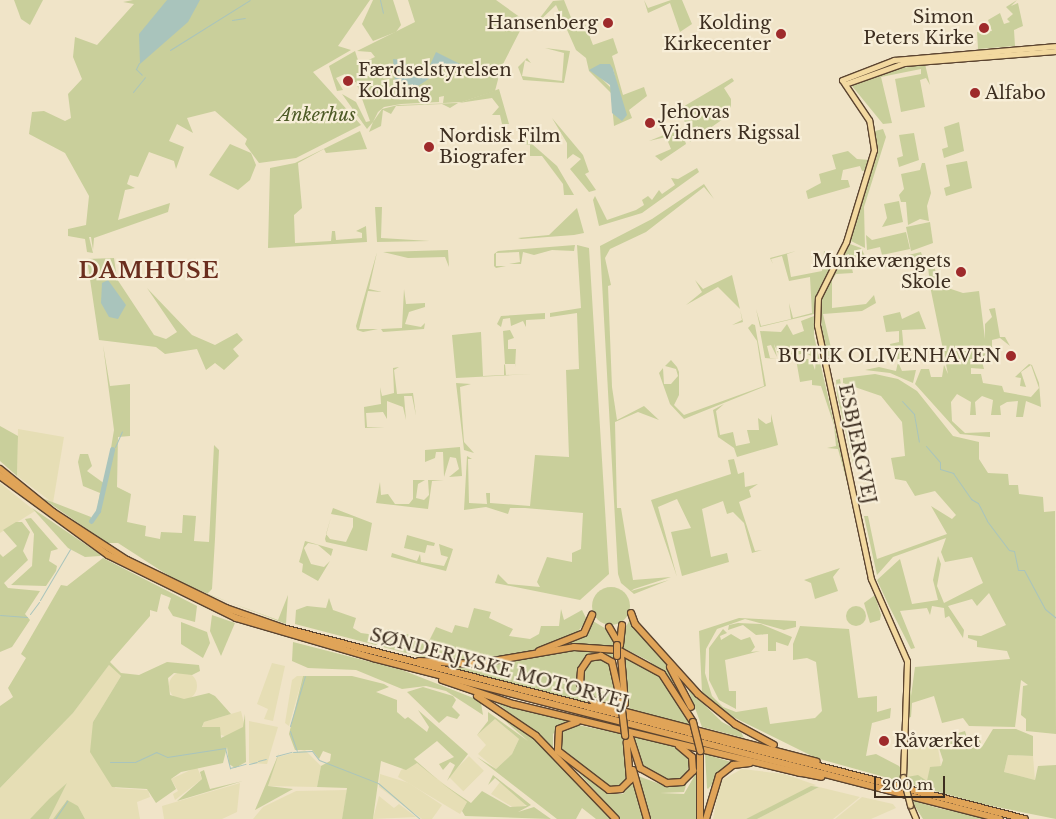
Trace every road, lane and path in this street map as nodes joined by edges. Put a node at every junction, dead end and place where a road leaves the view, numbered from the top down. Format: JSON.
{"nodes":[{"id":1,"x":1056,"y":46,"type":"edge"},
{"id":2,"x":1031,"y":51,"type":"junction"},
{"id":3,"x":1056,"y":51,"type":"edge"},
{"id":4,"x":844,"y":82,"type":"junction"},
{"id":5,"x":0,"y":469,"type":"edge"},
{"id":6,"x":0,"y":476,"type":"edge"},
{"id":7,"x":590,"y":618,"type":"dead end"},
{"id":8,"x":622,"y":625,"type":"dead end"},
{"id":9,"x":609,"y":627,"type":"dead end"},
{"id":10,"x":654,"y":644,"type":"junction"},
{"id":11,"x":618,"y":645,"type":"junction"},
{"id":12,"x":369,"y":650,"type":"junction"},
{"id":13,"x":373,"y":658,"type":"junction"},
{"id":14,"x":668,"y":661,"type":"junction"},
{"id":15,"x":459,"y":664,"type":"junction"},
{"id":16,"x":444,"y":681,"type":"junction"},
{"id":17,"x":622,"y":701,"type":"junction"},
{"id":18,"x":694,"y":722,"type":"junction"},
{"id":19,"x":629,"y":737,"type":"junction"},
{"id":20,"x":657,"y":738,"type":"junction"},
{"id":21,"x":803,"y":757,"type":"junction"},
{"id":22,"x":801,"y":773,"type":"junction"},
{"id":23,"x":876,"y":781,"type":"junction"},
{"id":24,"x":920,"y":798,"type":"junction"},
{"id":25,"x":616,"y":819,"type":"edge"},
{"id":26,"x":647,"y":819,"type":"edge"},
{"id":27,"x":700,"y":819,"type":"edge"},
{"id":28,"x":706,"y":819,"type":"edge"},
{"id":29,"x":916,"y":819,"type":"edge"},
{"id":30,"x":1000,"y":819,"type":"edge"},
{"id":31,"x":1025,"y":819,"type":"edge"}],
"edges":[{"from":1,"to":2,"type":"main road"},
{"from":2,"to":3,"type":"main road"},
{"from":2,"to":4,"type":"main road"},
{"from":2,"to":4,"type":"main road"},
{"from":4,"to":29,"type":"main road","name":"ESBJERGVEJ","bridge":true},
{"from":5,"to":12,"type":"highway","name":"SØNDERJYSKE MOTORVEJ"},
{"from":6,"to":13,"type":"highway","name":"SØNDERJYSKE MOTORVEJ"},
{"from":7,"to":15,"type":"highway"},
{"from":8,"to":11,"type":"highway"},
{"from":9,"to":11,"type":"highway"},
{"from":10,"to":14,"type":"highway"},
{"from":10,"to":14,"type":"highway"},
{"from":10,"to":18,"type":"highway"},
{"from":11,"to":17,"type":"highway","bridge":true},
{"from":12,"to":15,"type":"highway"},
{"from":12,"to":23,"type":"highway","name":"SØNDERJYSKE MOTORVEJ"},
{"from":13,"to":16,"type":"highway"},
{"from":13,"to":24,"type":"highway","name":"SØNDERJYSKE MOTORVEJ"},
{"from":14,"to":21,"type":"highway"},
{"from":15,"to":18,"type":"highway"},
{"from":16,"to":19,"type":"highway"},
{"from":16,"to":25,"type":"highway"},
{"from":17,"to":19,"type":"highway","bridge":true},
{"from":17,"to":21,"type":"highway"},
{"from":18,"to":27,"type":"highway","bridge":true},
{"from":19,"to":19,"type":"highway"},
{"from":19,"to":20,"type":"highway"},
{"from":19,"to":20,"type":"highway"},
{"from":19,"to":26,"type":"highway"},
{"from":20,"to":22,"type":"highway"},
{"from":21,"to":23,"type":"highway"},
{"from":22,"to":24,"type":"highway"},
{"from":22,"to":28,"type":"highway"},
{"from":23,"to":31,"type":"highway","name":"SØNDERJYSKE MOTORVEJ"},
{"from":24,"to":30,"type":"highway","name":"SØNDERJYSKE MOTORVEJ"}]}
